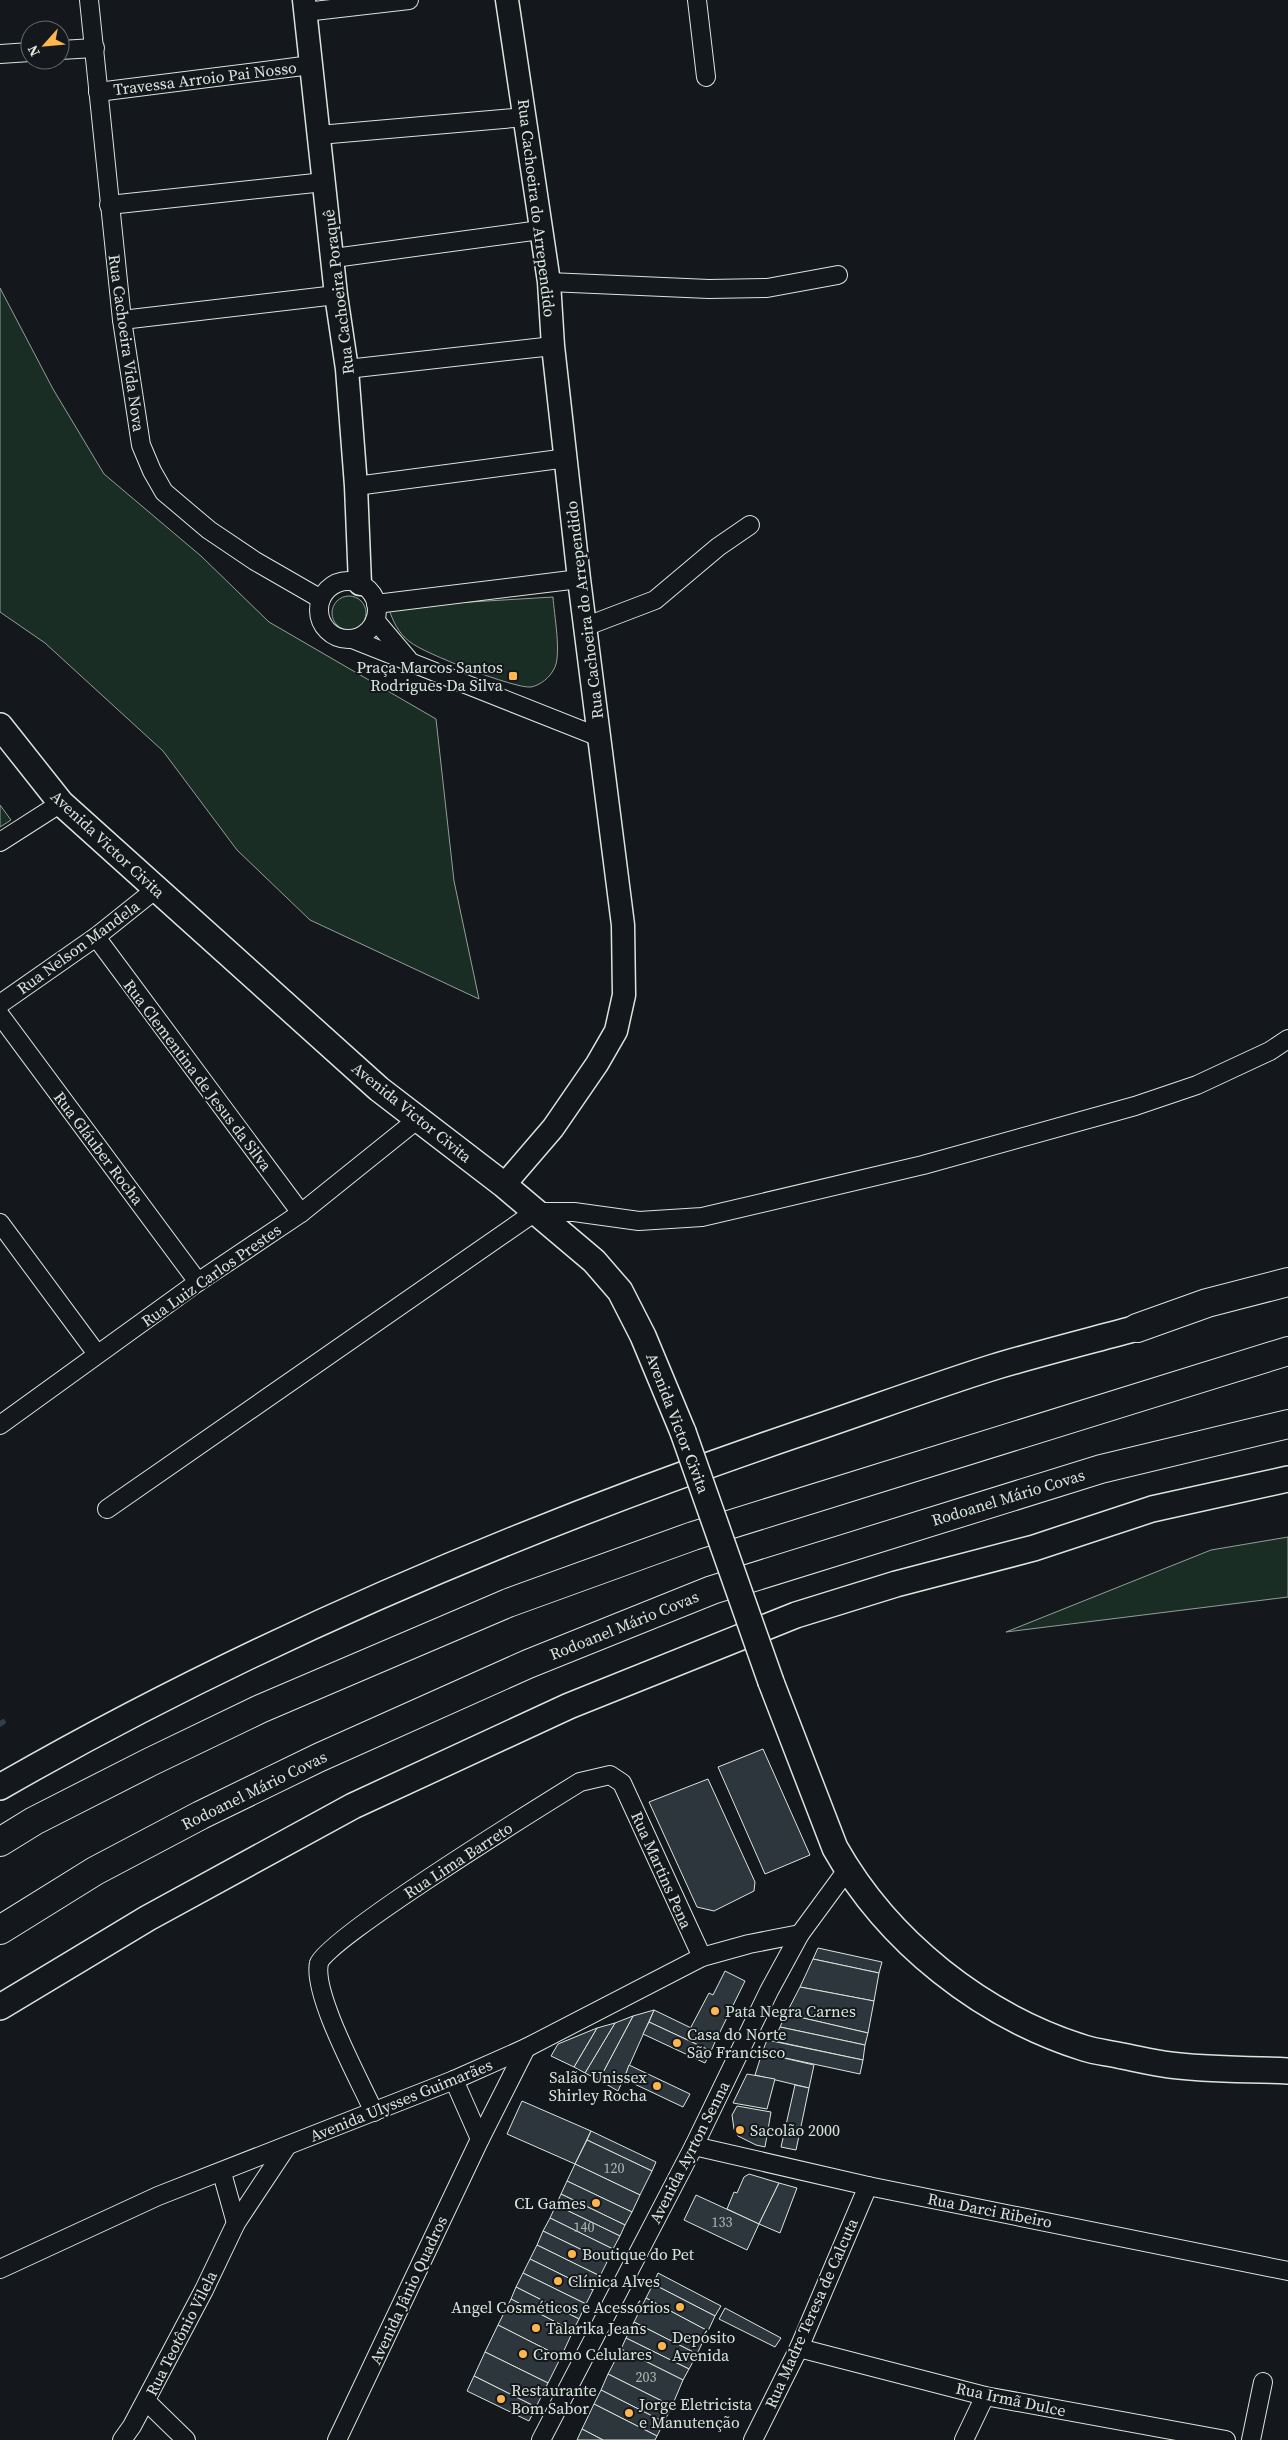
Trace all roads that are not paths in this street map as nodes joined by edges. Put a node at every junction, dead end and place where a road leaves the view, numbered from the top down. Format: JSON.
{"nodes":[{"id":1,"x":90,"y":0,"type":"edge"},
{"id":2,"x":409,"y":0,"type":"edge"},
{"id":3,"x":507,"y":0,"type":"edge"},
{"id":4,"x":697,"y":0,"type":"edge"},
{"id":5,"x":305,"y":6,"type":"edge"},
{"id":6,"x":95,"y":48,"type":"junction"},
{"id":7,"x":70,"y":49,"type":"edge"},
{"id":8,"x":20,"y":53,"type":"edge"},
{"id":9,"x":0,"y":54,"type":"edge"},
{"id":10,"x":311,"y":65,"type":"junction"},
{"id":11,"x":706,"y":77,"type":"dead end"},
{"id":12,"x":98,"y":92,"type":"junction"},
{"id":13,"x":526,"y":117,"type":"junction"},
{"id":14,"x":319,"y":136,"type":"junction"},
{"id":15,"x":324,"y":182,"type":"junction"},
{"id":16,"x":110,"y":204,"type":"junction"},
{"id":17,"x":540,"y":230,"type":"junction"},
{"id":18,"x":334,"y":258,"type":"junction"},
{"id":19,"x":838,"y":275,"type":"dead end"},
{"id":20,"x":549,"y":282,"type":"junction"},
{"id":21,"x":336,"y":296,"type":"junction"},
{"id":22,"x":122,"y":320,"type":"junction"},
{"id":23,"x":553,"y":346,"type":"junction"},
{"id":24,"x":347,"y":369,"type":"junction"},
{"id":25,"x":566,"y":458,"type":"junction"},
{"id":26,"x":356,"y":486,"type":"junction"},
{"id":27,"x":750,"y":526,"type":"dead end"},
{"id":28,"x":579,"y":579,"type":"junction"},
{"id":29,"x":360,"y":584,"type":"junction"},
{"id":30,"x":321,"y":598,"type":"junction"},
{"id":31,"x":376,"y":612,"type":"junction"},
{"id":32,"x":586,"y":626,"type":"junction"},
{"id":33,"x":352,"y":639,"type":"junction"},
{"id":34,"x":408,"y":660,"type":"junction"},
{"id":35,"x":0,"y":726,"type":"edge"},
{"id":36,"x":599,"y":737,"type":"junction"},
{"id":37,"x":61,"y":804,"type":"junction"},
{"id":38,"x":0,"y":842,"type":"edge"},
{"id":39,"x":156,"y":889,"type":"junction"},
{"id":40,"x":96,"y":937,"type":"junction"},
{"id":41,"x":0,"y":1004,"type":"edge"},
{"id":42,"x":0,"y":1015,"type":"edge"},
{"id":43,"x":1288,"y":1039,"type":"edge"},
{"id":44,"x":418,"y":1119,"type":"junction"},
{"id":45,"x":504,"y":1185,"type":"junction"},
{"id":46,"x":535,"y":1212,"type":"junction"},
{"id":47,"x":301,"y":1213,"type":"junction"},
{"id":48,"x":0,"y":1223,"type":"edge"},
{"id":49,"x":198,"y":1282,"type":"junction"},
{"id":50,"x":1288,"y":1282,"type":"edge"},
{"id":51,"x":1288,"y":1298,"type":"edge"},
{"id":52,"x":1137,"y":1328,"type":"junction"},
{"id":53,"x":1288,"y":1350,"type":"edge"},
{"id":54,"x":97,"y":1354,"type":"junction"},
{"id":55,"x":1288,"y":1424,"type":"edge"},
{"id":56,"x":0,"y":1425,"type":"edge"},
{"id":57,"x":1288,"y":1479,"type":"edge"},
{"id":58,"x":107,"y":1509,"type":"dead end"},
{"id":59,"x":622,"y":1783,"type":"joint"},
{"id":60,"x":0,"y":1787,"type":"edge"},
{"id":61,"x":0,"y":1842,"type":"edge"},
{"id":62,"x":847,"y":1870,"type":"junction"},
{"id":63,"x":0,"y":1930,"type":"edge"},
{"id":64,"x":800,"y":1934,"type":"junction"},
{"id":65,"x":702,"y":1957,"type":"junction"},
{"id":66,"x":0,"y":2007,"type":"edge"},
{"id":67,"x":526,"y":2048,"type":"junction"},
{"id":68,"x":1288,"y":2071,"type":"edge"},
{"id":69,"x":454,"y":2080,"type":"junction"},
{"id":70,"x":374,"y":2112,"type":"junction"},
{"id":71,"x":480,"y":2140,"type":"junction"},
{"id":72,"x":287,"y":2146,"type":"junction"},
{"id":73,"x":694,"y":2146,"type":"junction"},
{"id":74,"x":222,"y":2172,"type":"junction"},
{"id":75,"x":868,"y":2186,"type":"junction"},
{"id":76,"x":236,"y":2223,"type":"junction"},
{"id":77,"x":0,"y":2269,"type":"edge"},
{"id":78,"x":1288,"y":2271,"type":"edge"},
{"id":79,"x":799,"y":2348,"type":"junction"},
{"id":80,"x":1263,"y":2382,"type":"dead end"},
{"id":81,"x":985,"y":2396,"type":"junction"},
{"id":82,"x":146,"y":2401,"type":"junction"},
{"id":83,"x":122,"y":2440,"type":"edge"},
{"id":84,"x":186,"y":2440,"type":"edge"},
{"id":85,"x":336,"y":2440,"type":"edge"},
{"id":86,"x":541,"y":2440,"type":"edge"},
{"id":87,"x":753,"y":2440,"type":"edge"},
{"id":88,"x":964,"y":2440,"type":"edge"},
{"id":89,"x":1226,"y":2440,"type":"edge"},
{"id":90,"x":1251,"y":2440,"type":"edge"}],
"edges":[{"from":1,"to":6,"type":"street","name":"Rua Cachoeira Vida Nova"},
{"from":2,"to":5,"type":"street"},
{"from":3,"to":13,"type":"street","name":"Rua Cachoeira do Arrependido"},
{"from":4,"to":11,"type":"street"},
{"from":5,"to":10,"type":"street","name":"Rua Cachoeira Poraquê"},
{"from":6,"to":7,"type":"street"},
{"from":6,"to":12,"type":"street","name":"Rua Cachoeira Vida Nova"},
{"from":8,"to":9,"type":"street"},
{"from":10,"to":12,"type":"street","name":"Travessa Arroio Pai Nosso"},
{"from":10,"to":14,"type":"street","name":"Rua Cachoeira Poraquê"},
{"from":12,"to":16,"type":"street","name":"Rua Cachoeira Vida Nova"},
{"from":13,"to":14,"type":"street"},
{"from":13,"to":17,"type":"street","name":"Rua Cachoeira do Arrependido"},
{"from":14,"to":15,"type":"street","name":"Rua Cachoeira Poraquê"},
{"from":15,"to":16,"type":"street"},
{"from":15,"to":18,"type":"street","name":"Rua Cachoeira Poraquê"},
{"from":16,"to":22,"type":"street","name":"Rua Cachoeira Vida Nova"},
{"from":17,"to":18,"type":"street"},
{"from":17,"to":20,"type":"street","name":"Rua Cachoeira do Arrependido"},
{"from":18,"to":21,"type":"street","name":"Rua Cachoeira Poraquê"},
{"from":19,"to":20,"type":"street"},
{"from":20,"to":23,"type":"street","name":"Rua Cachoeira do Arrependido"},
{"from":21,"to":22,"type":"street"},
{"from":21,"to":24,"type":"street","name":"Rua Cachoeira Poraquê"},
{"from":22,"to":30,"type":"street","name":"Rua Cachoeira Vida Nova"},
{"from":23,"to":24,"type":"street"},
{"from":23,"to":25,"type":"street","name":"Rua Cachoeira do Arrependido"},
{"from":24,"to":26,"type":"street","name":"Rua Cachoeira Poraquê"},
{"from":25,"to":26,"type":"street"},
{"from":25,"to":28,"type":"street","name":"Rua Cachoeira do Arrependido"},
{"from":26,"to":29,"type":"street","name":"Rua Cachoeira Poraquê"},
{"from":27,"to":32,"type":"street"},
{"from":28,"to":31,"type":"street"},
{"from":28,"to":32,"type":"street","name":"Rua Cachoeira do Arrependido"},
{"from":29,"to":30,"type":"street"},
{"from":29,"to":31,"type":"street"},
{"from":30,"to":33,"type":"street"},
{"from":31,"to":33,"type":"street"},
{"from":31,"to":34,"type":"street"},
{"from":32,"to":36,"type":"street","name":"Rua Cachoeira do Arrependido"},
{"from":33,"to":34,"type":"street"},
{"from":34,"to":36,"type":"street"},
{"from":35,"to":37,"type":"main road","name":"Avenida Victor Civita"},
{"from":36,"to":45,"type":"street","name":"Rua Cachoeira do Arrependido"},
{"from":37,"to":38,"type":"street"},
{"from":37,"to":39,"type":"main road","name":"Avenida Victor Civita"},
{"from":39,"to":40,"type":"street","name":"Rua Nelson Mandela"},
{"from":39,"to":44,"type":"main road","name":"Avenida Victor Civita"},
{"from":40,"to":41,"type":"street","name":"Rua Nelson Mandela"},
{"from":40,"to":47,"type":"street","name":"Rua Clementina de Jesus da Silva"},
{"from":42,"to":49,"type":"street","name":"Rua Gláuber Rocha"},
{"from":43,"to":46,"type":"street"},
{"from":44,"to":45,"type":"main road","name":"Avenida Victor Civita"},
{"from":44,"to":47,"type":"street","name":"Rua Luiz Carlos Prestes"},
{"from":45,"to":46,"type":"main road","name":"Avenida Victor Civita"},
{"from":46,"to":58,"type":"street"},
{"from":46,"to":62,"type":"main road","name":"Avenida Victor Civita","bridge":true},
{"from":47,"to":49,"type":"street","name":"Rua Luiz Carlos Prestes"},
{"from":48,"to":54,"type":"street"},
{"from":49,"to":54,"type":"street","name":"Rua Luiz Carlos Prestes"},
{"from":50,"to":52,"type":"highway"},
{"from":51,"to":52,"type":"highway"},
{"from":52,"to":60,"type":"main road"},
{"from":53,"to":61,"type":"highway"},
{"from":54,"to":56,"type":"street","name":"Rua Luiz Carlos Prestes"},
{"from":55,"to":63,"type":"highway","name":"Rodoanel Mário Covas"},
{"from":57,"to":66,"type":"main road"},
{"from":59,"to":65,"type":"street","name":"Rua Martins Pena"},
{"from":59,"to":70,"type":"street","name":"Rua Lima Barreto"},
{"from":62,"to":64,"type":"street","name":"Avenida Ayrton Senna"},
{"from":62,"to":68,"type":"main road","name":"Avenida Victor Civita"},
{"from":64,"to":65,"type":"street","name":"Avenida Ulysses Guimarães"},
{"from":64,"to":73,"type":"street","name":"Avenida Ayrton Senna"},
{"from":65,"to":67,"type":"street","name":"Avenida Ulysses Guimarães"},
{"from":67,"to":69,"type":"street","name":"Avenida Ulysses Guimarães"},
{"from":67,"to":71,"type":"street","name":"Avenida Jânio Quadros"},
{"from":69,"to":70,"type":"street","name":"Avenida Ulysses Guimarães"},
{"from":69,"to":71,"type":"street"},
{"from":70,"to":72,"type":"street","name":"Avenida Ulysses Guimarães"},
{"from":71,"to":85,"type":"street","name":"Avenida Jânio Quadros"},
{"from":72,"to":74,"type":"street","name":"Avenida Ulysses Guimarães"},
{"from":72,"to":76,"type":"street","name":"Rua Teotônio Vilela"},
{"from":73,"to":75,"type":"street","name":"Rua Darci Ribeiro"},
{"from":73,"to":86,"type":"street","name":"Avenida Ayrton Senna"},
{"from":74,"to":76,"type":"street"},
{"from":74,"to":77,"type":"street","name":"Avenida Ulysses Guimarães"},
{"from":75,"to":78,"type":"street","name":"Rua Darci Ribeiro"},
{"from":75,"to":79,"type":"street","name":"Rua Madre Teresa de Calcuta"},
{"from":76,"to":82,"type":"street","name":"Rua Teotônio Vilela"},
{"from":79,"to":81,"type":"street","name":"Rua Irmã Dulce"},
{"from":79,"to":87,"type":"street","name":"Rua Madre Teresa de Calcuta"},
{"from":80,"to":90,"type":"street"},
{"from":81,"to":88,"type":"street"},
{"from":81,"to":89,"type":"street","name":"Rua Irmã Dulce"},
{"from":82,"to":83,"type":"street","name":"Rua Teotônio Vilela"},
{"from":82,"to":84,"type":"street"}]}
